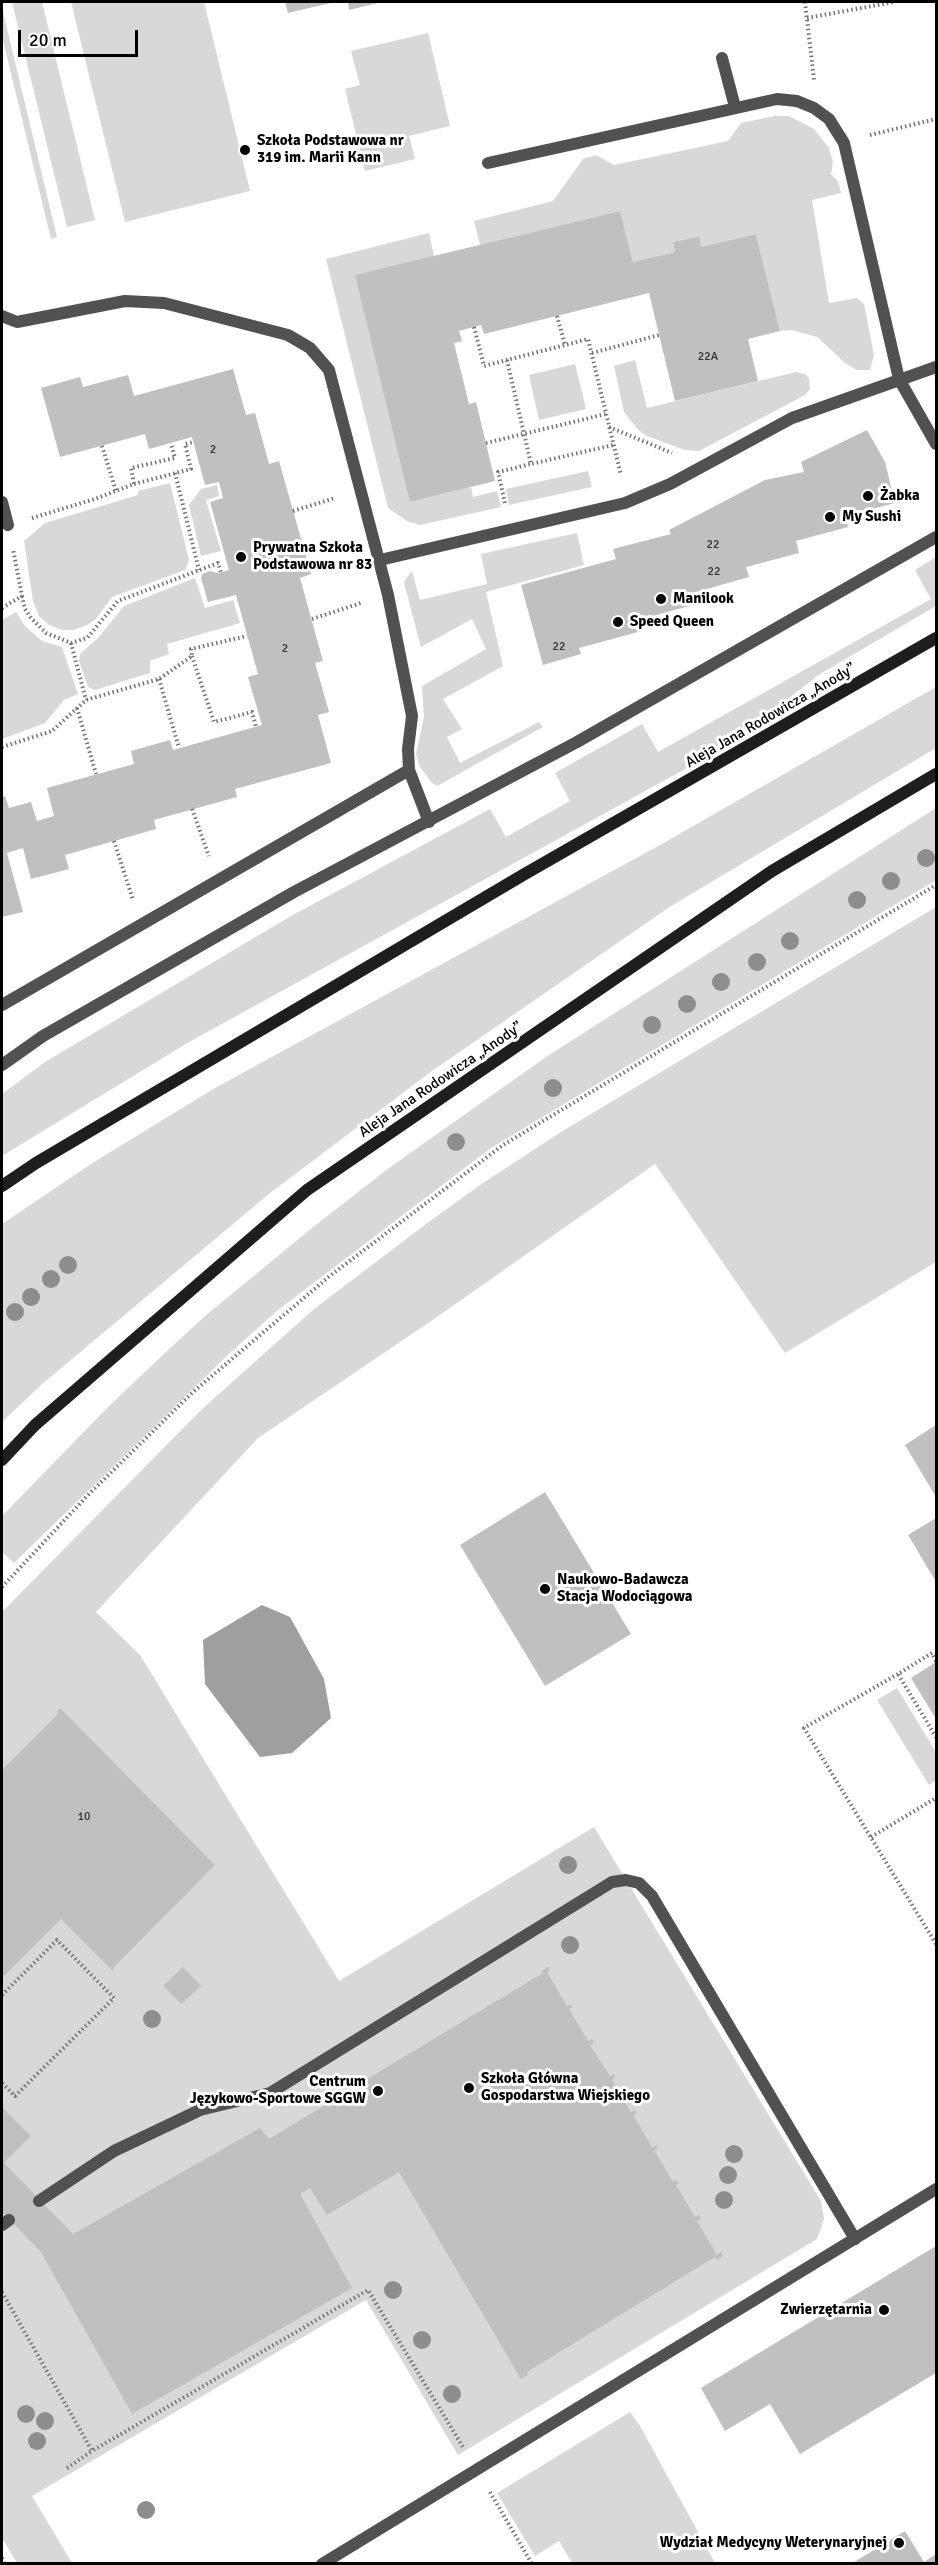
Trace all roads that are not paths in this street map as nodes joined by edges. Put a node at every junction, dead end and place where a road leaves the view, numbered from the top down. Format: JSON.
{"nodes":[{"id":1,"x":722,"y":58,"type":"dead end"},
{"id":2,"x":735,"y":107,"type":"junction"},
{"id":3,"x":488,"y":163,"type":"dead end"},
{"id":4,"x":2,"y":316,"type":"edge"},
{"id":5,"x":936,"y":367,"type":"edge"},
{"id":6,"x":898,"y":379,"type":"junction"},
{"id":7,"x":936,"y":444,"type":"edge"},
{"id":8,"x":2,"y":502,"type":"edge"},
{"id":9,"x":8,"y":525,"type":"road end"},
{"id":10,"x":936,"y":537,"type":"edge"},
{"id":11,"x":380,"y":560,"type":"junction"},
{"id":12,"x":936,"y":638,"type":"edge"},
{"id":13,"x":408,"y":770,"type":"junction"},
{"id":14,"x":936,"y":774,"type":"edge"},
{"id":15,"x":429,"y":822,"type":"junction"},
{"id":16,"x":2,"y":1005,"type":"edge"},
{"id":17,"x":2,"y":1065,"type":"edge"},
{"id":18,"x":2,"y":1186,"type":"edge"},
{"id":19,"x":2,"y":1460,"type":"edge"},
{"id":20,"x":936,"y":2188,"type":"edge"},
{"id":21,"x":39,"y":2201,"type":"dead end"},
{"id":22,"x":855,"y":2239,"type":"junction"},
{"id":23,"x":322,"y":2564,"type":"edge"}],
"edges":[{"from":1,"to":2,"type":"lane"},
{"from":2,"to":3,"type":"lane"},
{"from":2,"to":6,"type":"lane"},
{"from":4,"to":11,"type":"lane"},
{"from":5,"to":6,"type":"lane"},
{"from":6,"to":7,"type":"lane"},
{"from":6,"to":11,"type":"lane"},
{"from":8,"to":9,"type":"lane"},
{"from":10,"to":15,"type":"lane"},
{"from":11,"to":13,"type":"lane"},
{"from":12,"to":18,"type":"main road","name":"Aleja Jana Rodowicza „Anody”"},
{"from":13,"to":15,"type":"lane"},
{"from":13,"to":16,"type":"lane"},
{"from":14,"to":19,"type":"main road","name":"Aleja Jana Rodowicza „Anody”"},
{"from":15,"to":17,"type":"lane"},
{"from":20,"to":22,"type":"lane"},
{"from":21,"to":22,"type":"lane"},
{"from":22,"to":23,"type":"lane"}]}
